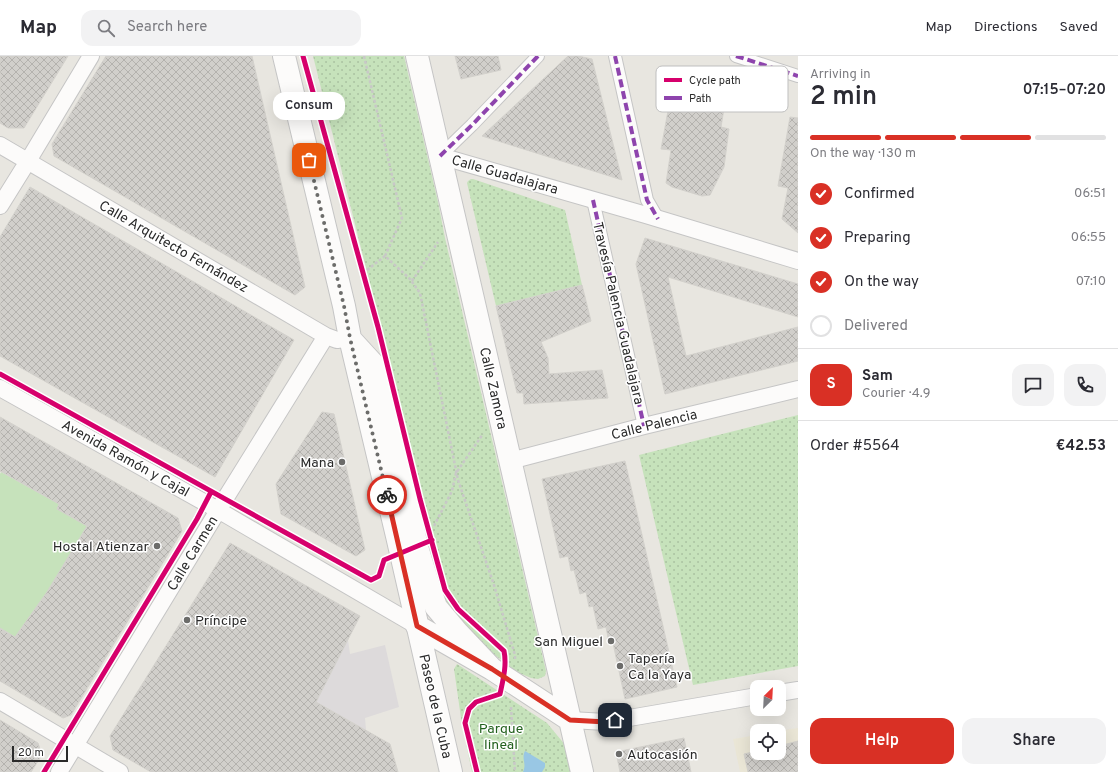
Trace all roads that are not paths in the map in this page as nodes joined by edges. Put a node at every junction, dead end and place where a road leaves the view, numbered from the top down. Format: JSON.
{"nodes":[{"id":1,"x":91,"y":56,"type":"edge"},
{"id":2,"x":284,"y":56,"type":"edge"},
{"id":3,"x":417,"y":56,"type":"edge"},
{"id":4,"x":538,"y":56,"type":"edge"},
{"id":5,"x":615,"y":56,"type":"edge"},
{"id":6,"x":736,"y":56,"type":"edge"},
{"id":7,"x":767,"y":66,"type":"edge"},
{"id":8,"x":788,"y":73,"type":"edge"},
{"id":9,"x":798,"y":76,"type":"edge"},
{"id":10,"x":0,"y":145,"type":"edge"},
{"id":11,"x":440,"y":156,"type":"junction"},
{"id":12,"x":28,"y":161,"type":"junction"},
{"id":13,"x":593,"y":200,"type":"junction"},
{"id":14,"x":0,"y":206,"type":"edge"},
{"id":15,"x":658,"y":219,"type":"junction"},
{"id":16,"x":798,"y":261,"type":"edge"},
{"id":17,"x":326,"y":336,"type":"junction"},
{"id":18,"x":350,"y":338,"type":"junction"},
{"id":19,"x":0,"y":388,"type":"edge"},
{"id":20,"x":798,"y":389,"type":"edge"},
{"id":21,"x":644,"y":426,"type":"junction"},
{"id":22,"x":510,"y":461,"type":"junction"},
{"id":23,"x":218,"y":510,"type":"junction"},
{"id":24,"x":417,"y":626,"type":"junction"},
{"id":25,"x":492,"y":669,"type":"junction"},
{"id":26,"x":798,"y":690,"type":"edge"},
{"id":27,"x":786,"y":692,"type":"edge"},
{"id":28,"x":750,"y":697,"type":"edge"},
{"id":29,"x":0,"y":701,"type":"edge"},
{"id":30,"x":570,"y":720,"type":"junction"},
{"id":31,"x":75,"y":746,"type":"junction"},
{"id":32,"x":59,"y":772,"type":"edge"},
{"id":33,"x":120,"y":772,"type":"edge"},
{"id":34,"x":451,"y":772,"type":"edge"},
{"id":35,"x":582,"y":772,"type":"edge"}],
"edges":[{"from":1,"to":12,"type":"street"},
{"from":2,"to":18,"type":"main road","name":"Paseo de la Cuba"},
{"from":3,"to":11,"type":"main road","name":"Calle Zamora"},
{"from":4,"to":11,"type":"street","name":"Calle Guadalajara"},
{"from":5,"to":15,"type":"street"},
{"from":6,"to":7,"type":"street"},
{"from":8,"to":9,"type":"street"},
{"from":10,"to":12,"type":"street","name":"Calle Arquitecto Fernández"},
{"from":11,"to":13,"type":"street","name":"Calle Guadalajara"},
{"from":11,"to":22,"type":"main road","name":"Calle Zamora"},
{"from":12,"to":14,"type":"street"},
{"from":12,"to":17,"type":"street","name":"Calle Arquitecto Fernández"},
{"from":13,"to":15,"type":"street","name":"Calle Guadalajara"},
{"from":13,"to":21,"type":"street","name":"Travesía Palencia Guadalajara"},
{"from":15,"to":16,"type":"street","name":"Calle Guadalajara"},
{"from":17,"to":18,"type":"street","name":"Calle Arquitecto Fernández"},
{"from":17,"to":23,"type":"street","name":"Calle Carmen"},
{"from":18,"to":24,"type":"main road","name":"Paseo de la Cuba"},
{"from":18,"to":25,"type":"main road"},
{"from":19,"to":23,"type":"street","name":"Avenida Ramón y Cajal"},
{"from":20,"to":21,"type":"street","name":"Calle Palencia"},
{"from":21,"to":22,"type":"street","name":"Calle Palencia"},
{"from":22,"to":30,"type":"main road","name":"Calle Zamora"},
{"from":23,"to":24,"type":"street","name":"Avenida Ramón y Cajal"},
{"from":23,"to":31,"type":"street","name":"Calle Carmen"},
{"from":24,"to":25,"type":"main road"},
{"from":24,"to":34,"type":"main road","name":"Paseo de la Cuba"},
{"from":25,"to":30,"type":"main road"},
{"from":26,"to":27,"type":"street"},
{"from":28,"to":30,"type":"street"},
{"from":29,"to":31,"type":"street"},
{"from":30,"to":35,"type":"main road","name":"Calle Zamora"},
{"from":31,"to":32,"type":"street","name":"Calle Carmen"},
{"from":31,"to":33,"type":"street"}]}
